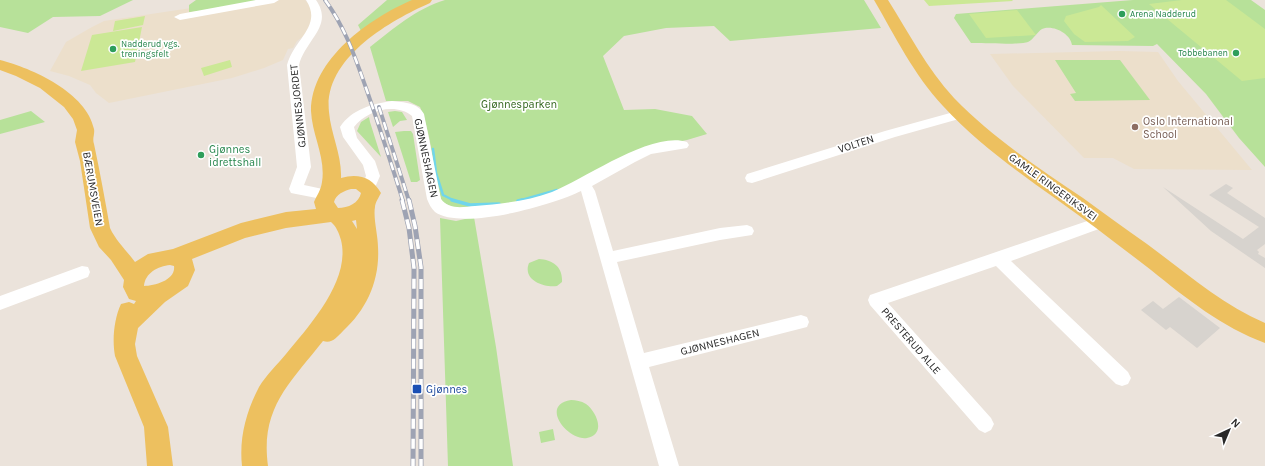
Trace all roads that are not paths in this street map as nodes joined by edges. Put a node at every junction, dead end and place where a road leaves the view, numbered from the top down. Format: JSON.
{"nodes":[{"id":1,"x":274,"y":0,"type":"edge"},
{"id":2,"x":311,"y":0,"type":"edge"},
{"id":3,"x":425,"y":0,"type":"edge"},
{"id":4,"x":881,"y":0,"type":"edge"},
{"id":5,"x":180,"y":16,"type":"dead end"},
{"id":6,"x":0,"y":65,"type":"edge"},
{"id":7,"x":0,"y":71,"type":"edge"},
{"id":8,"x":961,"y":114,"type":"junction"},
{"id":9,"x":84,"y":142,"type":"junction"},
{"id":10,"x":682,"y":145,"type":"dead end"},
{"id":11,"x":329,"y":152,"type":"junction"},
{"id":12,"x":752,"y":178,"type":"dead end"},
{"id":13,"x":584,"y":184,"type":"junction"},
{"id":14,"x":362,"y":186,"type":"junction"},
{"id":15,"x":331,"y":203,"type":"junction"},
{"id":16,"x":1102,"y":222,"type":"junction"},
{"id":17,"x":747,"y":231,"type":"dead end"},
{"id":18,"x":118,"y":254,"type":"junction"},
{"id":19,"x":608,"y":258,"type":"junction"},
{"id":20,"x":998,"y":258,"type":"junction"},
{"id":21,"x":172,"y":261,"type":"junction"},
{"id":22,"x":82,"y":272,"type":"dead end"},
{"id":23,"x":134,"y":283,"type":"junction"},
{"id":24,"x":159,"y":294,"type":"junction"},
{"id":25,"x":0,"y":303,"type":"edge"},
{"id":26,"x":801,"y":322,"type":"dead end"},
{"id":27,"x":127,"y":324,"type":"junction"},
{"id":28,"x":1265,"y":333,"type":"edge"},
{"id":29,"x":639,"y":362,"type":"junction"},
{"id":30,"x":290,"y":366,"type":"junction"},
{"id":31,"x":1122,"y":378,"type":"dead end"},
{"id":32,"x":985,"y":424,"type":"dead end"},
{"id":33,"x":160,"y":466,"type":"edge"},
{"id":34,"x":255,"y":466,"type":"edge"},
{"id":35,"x":670,"y":466,"type":"edge"}],
"edges":[{"from":1,"to":5,"type":"street"},
{"from":2,"to":15,"type":"street","name":"GJØNNESJORDET"},
{"from":3,"to":11,"type":"main road","name":"GJØNNESJORDET"},
{"from":4,"to":8,"type":"main road","name":"GAMLE RINGERIKSVEI"},
{"from":6,"to":9,"type":"main road","name":"BÆRUMSVEIEN"},
{"from":7,"to":9,"type":"main road","name":"BÆRUMSVEIEN"},
{"from":8,"to":12,"type":"street","name":"VOLTEN"},
{"from":8,"to":16,"type":"main road","name":"GAMLE RINGERIKSVEI"},
{"from":9,"to":18,"type":"main road","name":"BÆRUMSVEIEN"},
{"from":10,"to":13,"type":"street","name":"GJØNNESHAGEN"},
{"from":11,"to":14,"type":"main road","name":"GJØNNESJORDET"},
{"from":11,"to":15,"type":"main road","name":"GJØNNESJORDET"},
{"from":13,"to":14,"type":"street","name":"GJØNNESHAGEN"},
{"from":13,"to":19,"type":"street"},
{"from":14,"to":15,"type":"main road"},
{"from":14,"to":15,"type":"main road"},
{"from":14,"to":30,"type":"main road"},
{"from":15,"to":21,"type":"main road"},
{"from":15,"to":30,"type":"main road"},
{"from":16,"to":20,"type":"street","name":"PRESTERUD ALLE"},
{"from":16,"to":28,"type":"main road","name":"GAMLE RINGERIKSVEI"},
{"from":17,"to":19,"type":"street"},
{"from":18,"to":21,"type":"main road"},
{"from":18,"to":23,"type":"main road","name":"BÆRUMSVEIEN"},
{"from":19,"to":29,"type":"street"},
{"from":20,"to":31,"type":"street"},
{"from":20,"to":32,"type":"street","name":"PRESTERUD ALLE"},
{"from":21,"to":23,"type":"main road"},
{"from":21,"to":24,"type":"main road"},
{"from":22,"to":25,"type":"street"},
{"from":23,"to":24,"type":"main road"},
{"from":23,"to":27,"type":"main road"},
{"from":24,"to":27,"type":"main road"},
{"from":26,"to":29,"type":"street","name":"GJØNNESHAGEN"},
{"from":27,"to":33,"type":"main road"},
{"from":29,"to":35,"type":"street"},
{"from":30,"to":34,"type":"main road"}]}
